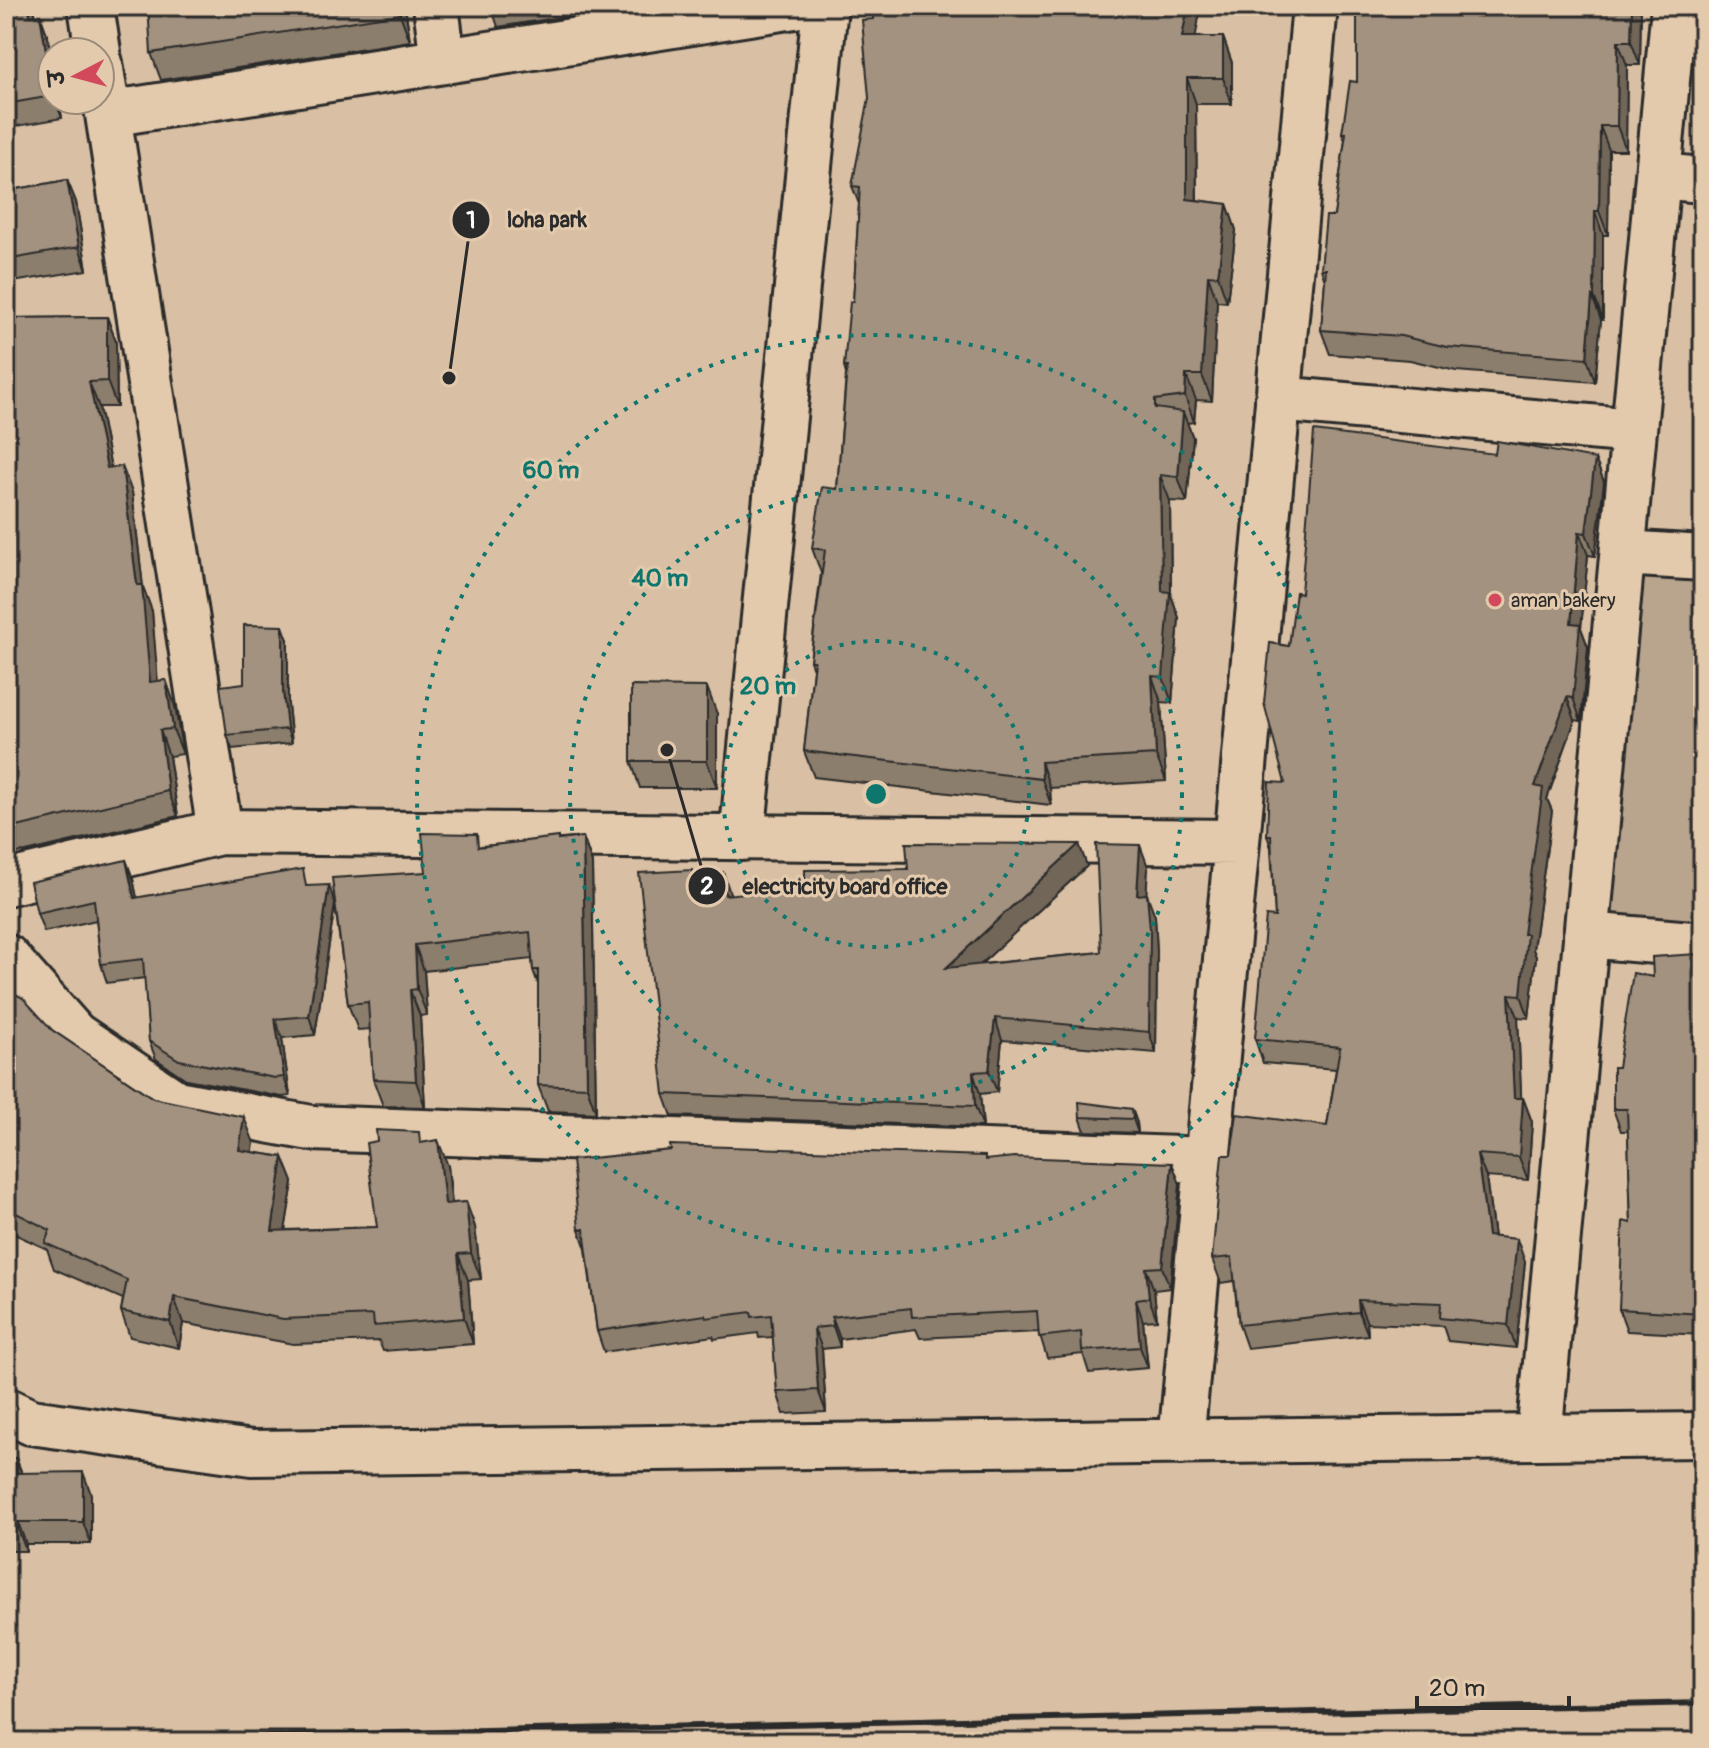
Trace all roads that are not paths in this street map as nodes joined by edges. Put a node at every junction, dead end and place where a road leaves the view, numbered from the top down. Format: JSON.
{"nodes":[{"id":1,"x":91,"y":6,"type":"edge"},
{"id":2,"x":436,"y":6,"type":"edge"},
{"id":3,"x":794,"y":6,"type":"edge"},
{"id":4,"x":825,"y":6,"type":"edge"},
{"id":5,"x":1315,"y":6,"type":"edge"},
{"id":6,"x":1674,"y":6,"type":"edge"},
{"id":7,"x":96,"y":36,"type":"edge"},
{"id":8,"x":443,"y":61,"type":"junction"},
{"id":9,"x":116,"y":113,"type":"edge"},
{"id":10,"x":108,"y":116,"type":"edge"},
{"id":11,"x":1658,"y":176,"type":"junction"},
{"id":12,"x":1703,"y":180,"type":"edge"},
{"id":13,"x":1278,"y":399,"type":"junction"},
{"id":14,"x":1634,"y":431,"type":"junction"},
{"id":15,"x":1623,"y":553,"type":"junction"},
{"id":16,"x":1703,"y":558,"type":"edge"},
{"id":17,"x":220,"y":832,"type":"junction"},
{"id":18,"x":742,"y":838,"type":"junction"},
{"id":19,"x":1237,"y":842,"type":"junction"},
{"id":20,"x":6,"y":883,"type":"edge"},
{"id":21,"x":1586,"y":935,"type":"junction"},
{"id":22,"x":1703,"y":945,"type":"edge"},
{"id":23,"x":6,"y":957,"type":"edge"},
{"id":24,"x":1207,"y":1160,"type":"junction"},
{"id":25,"x":6,"y":1410,"type":"edge"},
{"id":26,"x":1703,"y":1435,"type":"edge"},
{"id":27,"x":1539,"y":1437,"type":"junction"},
{"id":28,"x":1181,"y":1442,"type":"junction"}],
"edges":[{"from":1,"to":7,"type":"street"},
{"from":2,"to":8,"type":"street"},
{"from":3,"to":8,"type":"street"},
{"from":4,"to":18,"type":"street"},
{"from":5,"to":13,"type":"street"},
{"from":6,"to":11,"type":"street"},
{"from":8,"to":9,"type":"street"},
{"from":10,"to":17,"type":"street"},
{"from":11,"to":12,"type":"street"},
{"from":11,"to":14,"type":"street"},
{"from":13,"to":14,"type":"street"},
{"from":13,"to":19,"type":"street"},
{"from":14,"to":15,"type":"street"},
{"from":15,"to":16,"type":"street"},
{"from":15,"to":21,"type":"street"},
{"from":17,"to":18,"type":"street"},
{"from":17,"to":20,"type":"street"},
{"from":18,"to":19,"type":"street"},
{"from":19,"to":24,"type":"street"},
{"from":21,"to":22,"type":"street"},
{"from":21,"to":27,"type":"street"},
{"from":23,"to":24,"type":"street"},
{"from":24,"to":28,"type":"street"},
{"from":25,"to":28,"type":"street"},
{"from":26,"to":27,"type":"street"},
{"from":27,"to":28,"type":"street"}]}
